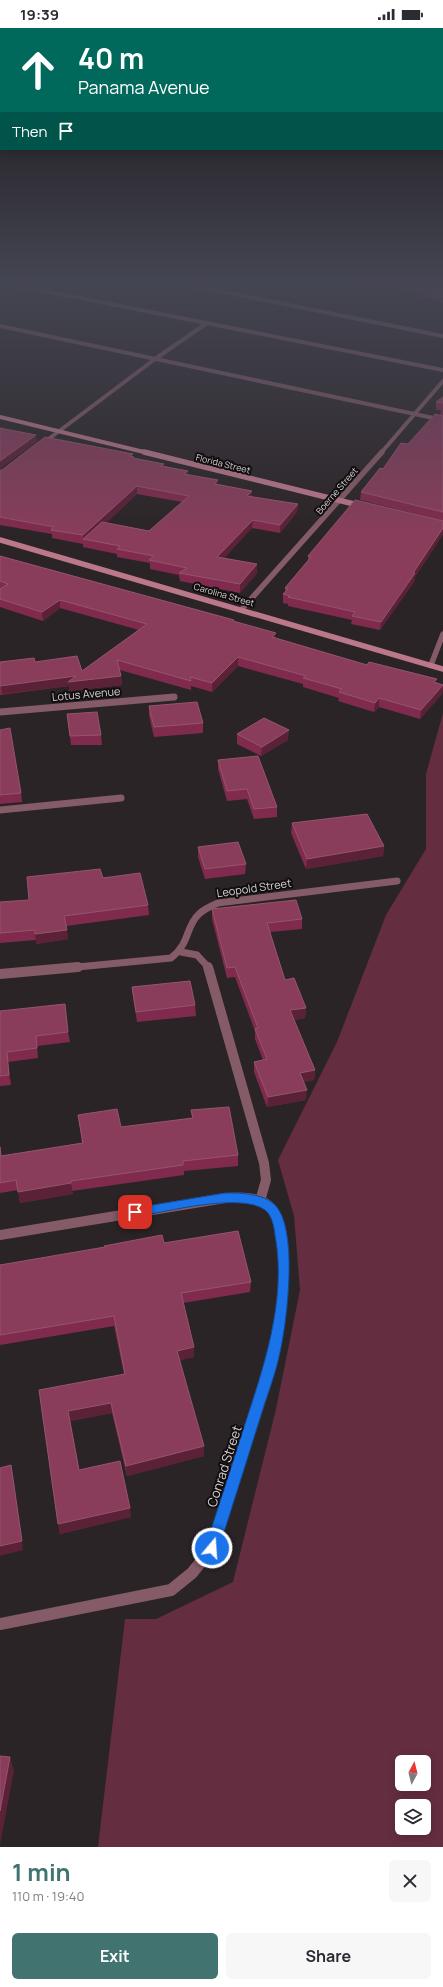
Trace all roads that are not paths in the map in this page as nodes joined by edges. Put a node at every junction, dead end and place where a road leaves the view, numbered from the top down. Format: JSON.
{"nodes":[{"id":1,"x":143,"y":368,"type":"edge"},
{"id":2,"x":197,"y":368,"type":"edge"},
{"id":3,"x":432,"y":368,"type":"edge"},
{"id":4,"x":443,"y":370,"type":"edge"},
{"id":5,"x":443,"y":381,"type":"edge"},
{"id":6,"x":414,"y":414,"type":"junction"},
{"id":7,"x":0,"y":417,"type":"edge"},
{"id":8,"x":443,"y":420,"type":"edge"},
{"id":9,"x":59,"y":432,"type":"junction"},
{"id":10,"x":36,"y":448,"type":"edge"},
{"id":11,"x":340,"y":500,"type":"junction"},
{"id":12,"x":366,"y":507,"type":"edge"},
{"id":13,"x":0,"y":540,"type":"edge"},
{"id":14,"x":242,"y":609,"type":"junction"},
{"id":15,"x":443,"y":634,"type":"edge"},
{"id":16,"x":431,"y":665,"type":"junction"},
{"id":17,"x":443,"y":669,"type":"edge"},
{"id":18,"x":174,"y":697,"type":"dead end"},
{"id":19,"x":0,"y":712,"type":"edge"},
{"id":20,"x":120,"y":798,"type":"dead end"},
{"id":21,"x":0,"y":810,"type":"edge"},
{"id":22,"x":397,"y":881,"type":"dead end"},
{"id":23,"x":181,"y":952,"type":"junction"},
{"id":24,"x":0,"y":974,"type":"edge"},
{"id":25,"x":260,"y":1202,"type":"junction"},
{"id":26,"x":0,"y":1235,"type":"edge"},
{"id":27,"x":0,"y":1624,"type":"edge"}],
"edges":[{"from":1,"to":9,"type":"street"},
{"from":2,"to":6,"type":"street"},
{"from":3,"to":4,"type":"street"},
{"from":5,"to":6,"type":"street","name":"Boerne Street"},
{"from":6,"to":8,"type":"street"},
{"from":6,"to":11,"type":"street","name":"Boerne Street"},
{"from":7,"to":9,"type":"street","name":"Florida Street"},
{"from":9,"to":10,"type":"street"},
{"from":9,"to":11,"type":"street","name":"Florida Street"},
{"from":11,"to":12,"type":"street","name":"Florida Street"},
{"from":11,"to":14,"type":"street","name":"Boerne Street"},
{"from":13,"to":14,"type":"street","name":"Carolina Street"},
{"from":14,"to":16,"type":"street","name":"Carolina Street"},
{"from":15,"to":16,"type":"street"},
{"from":16,"to":17,"type":"street","name":"Carolina Street"},
{"from":18,"to":19,"type":"street","name":"Lotus Avenue"},
{"from":20,"to":21,"type":"street"},
{"from":22,"to":23,"type":"street","name":"Leopold Street"},
{"from":23,"to":24,"type":"street"},
{"from":23,"to":25,"type":"street"},
{"from":25,"to":26,"type":"street"},
{"from":25,"to":27,"type":"street","name":"Conrad Street"}]}
